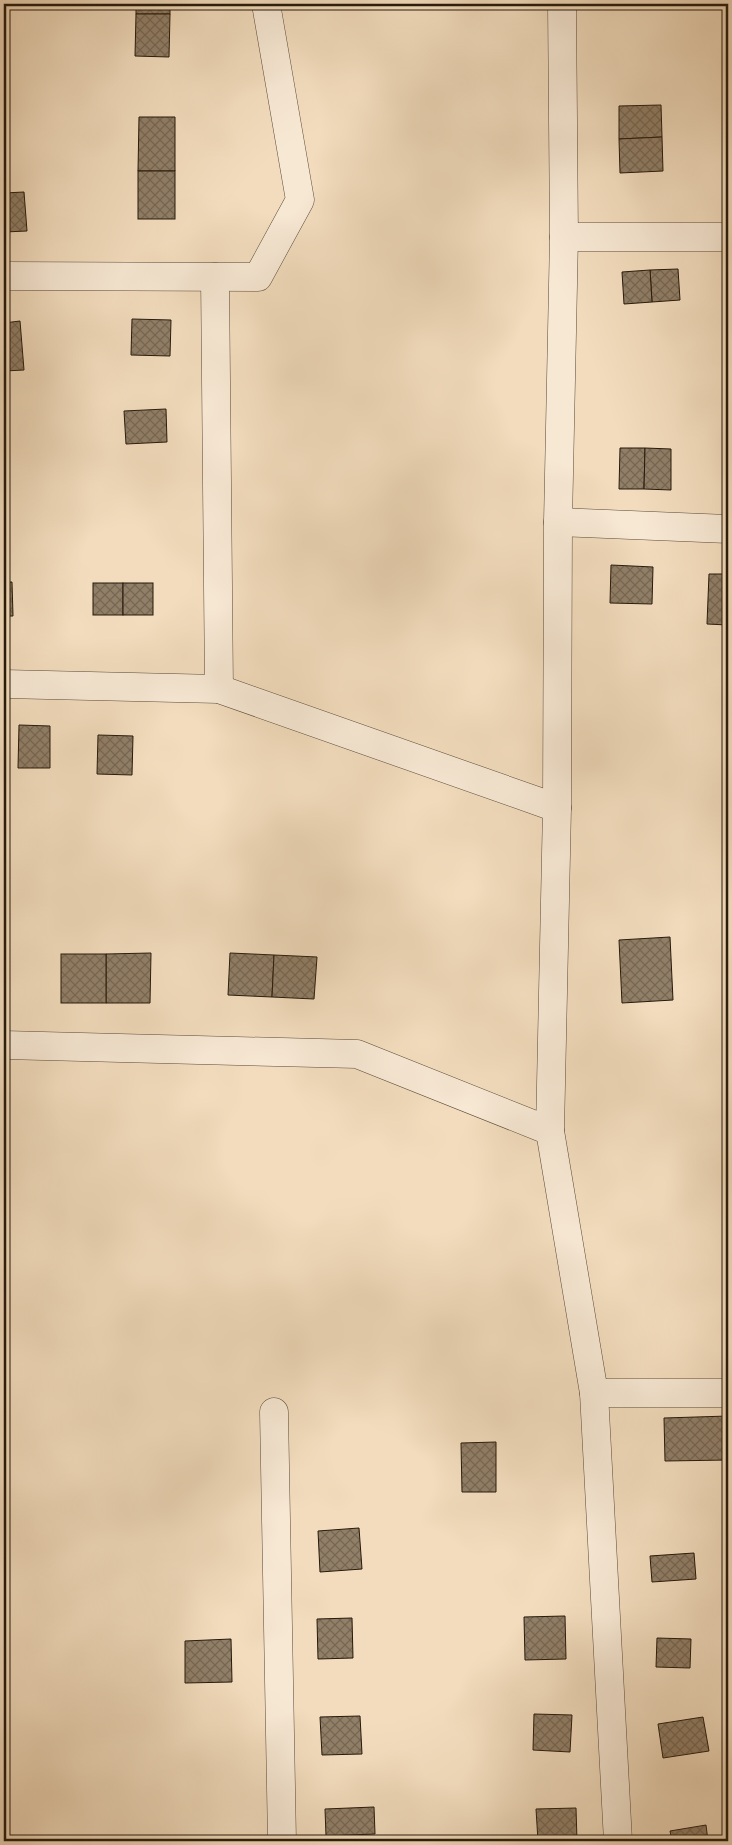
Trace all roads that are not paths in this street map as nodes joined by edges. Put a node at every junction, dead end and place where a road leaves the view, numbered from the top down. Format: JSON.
{"nodes":[{"id":1,"x":266,"y":4,"type":"edge"},
{"id":2,"x":562,"y":4,"type":"edge"},
{"id":3,"x":564,"y":237,"type":"junction"},
{"id":4,"x":728,"y":237,"type":"edge"},
{"id":5,"x":4,"y":276,"type":"edge"},
{"id":6,"x":215,"y":277,"type":"junction"},
{"id":7,"x":558,"y":522,"type":"junction"},
{"id":8,"x":728,"y":529,"type":"edge"},
{"id":9,"x":4,"y":684,"type":"edge"},
{"id":10,"x":219,"y":689,"type":"junction"},
{"id":11,"x":557,"y":808,"type":"junction"},
{"id":12,"x":4,"y":1045,"type":"edge"},
{"id":13,"x":550,"y":1131,"type":"junction"},
{"id":14,"x":594,"y":1393,"type":"junction"},
{"id":15,"x":728,"y":1393,"type":"edge"},
{"id":16,"x":274,"y":1412,"type":"dead end"},
{"id":17,"x":282,"y":1841,"type":"edge"},
{"id":18,"x":618,"y":1841,"type":"edge"}],
"edges":[{"from":1,"to":6,"type":"street"},
{"from":2,"to":3,"type":"street"},
{"from":3,"to":4,"type":"street"},
{"from":3,"to":7,"type":"street"},
{"from":5,"to":6,"type":"street"},
{"from":6,"to":10,"type":"street"},
{"from":7,"to":8,"type":"street"},
{"from":7,"to":11,"type":"street"},
{"from":9,"to":10,"type":"street"},
{"from":10,"to":11,"type":"street"},
{"from":11,"to":13,"type":"street"},
{"from":12,"to":13,"type":"street"},
{"from":13,"to":14,"type":"street"},
{"from":14,"to":15,"type":"street"},
{"from":14,"to":18,"type":"street"},
{"from":16,"to":17,"type":"street"}]}
